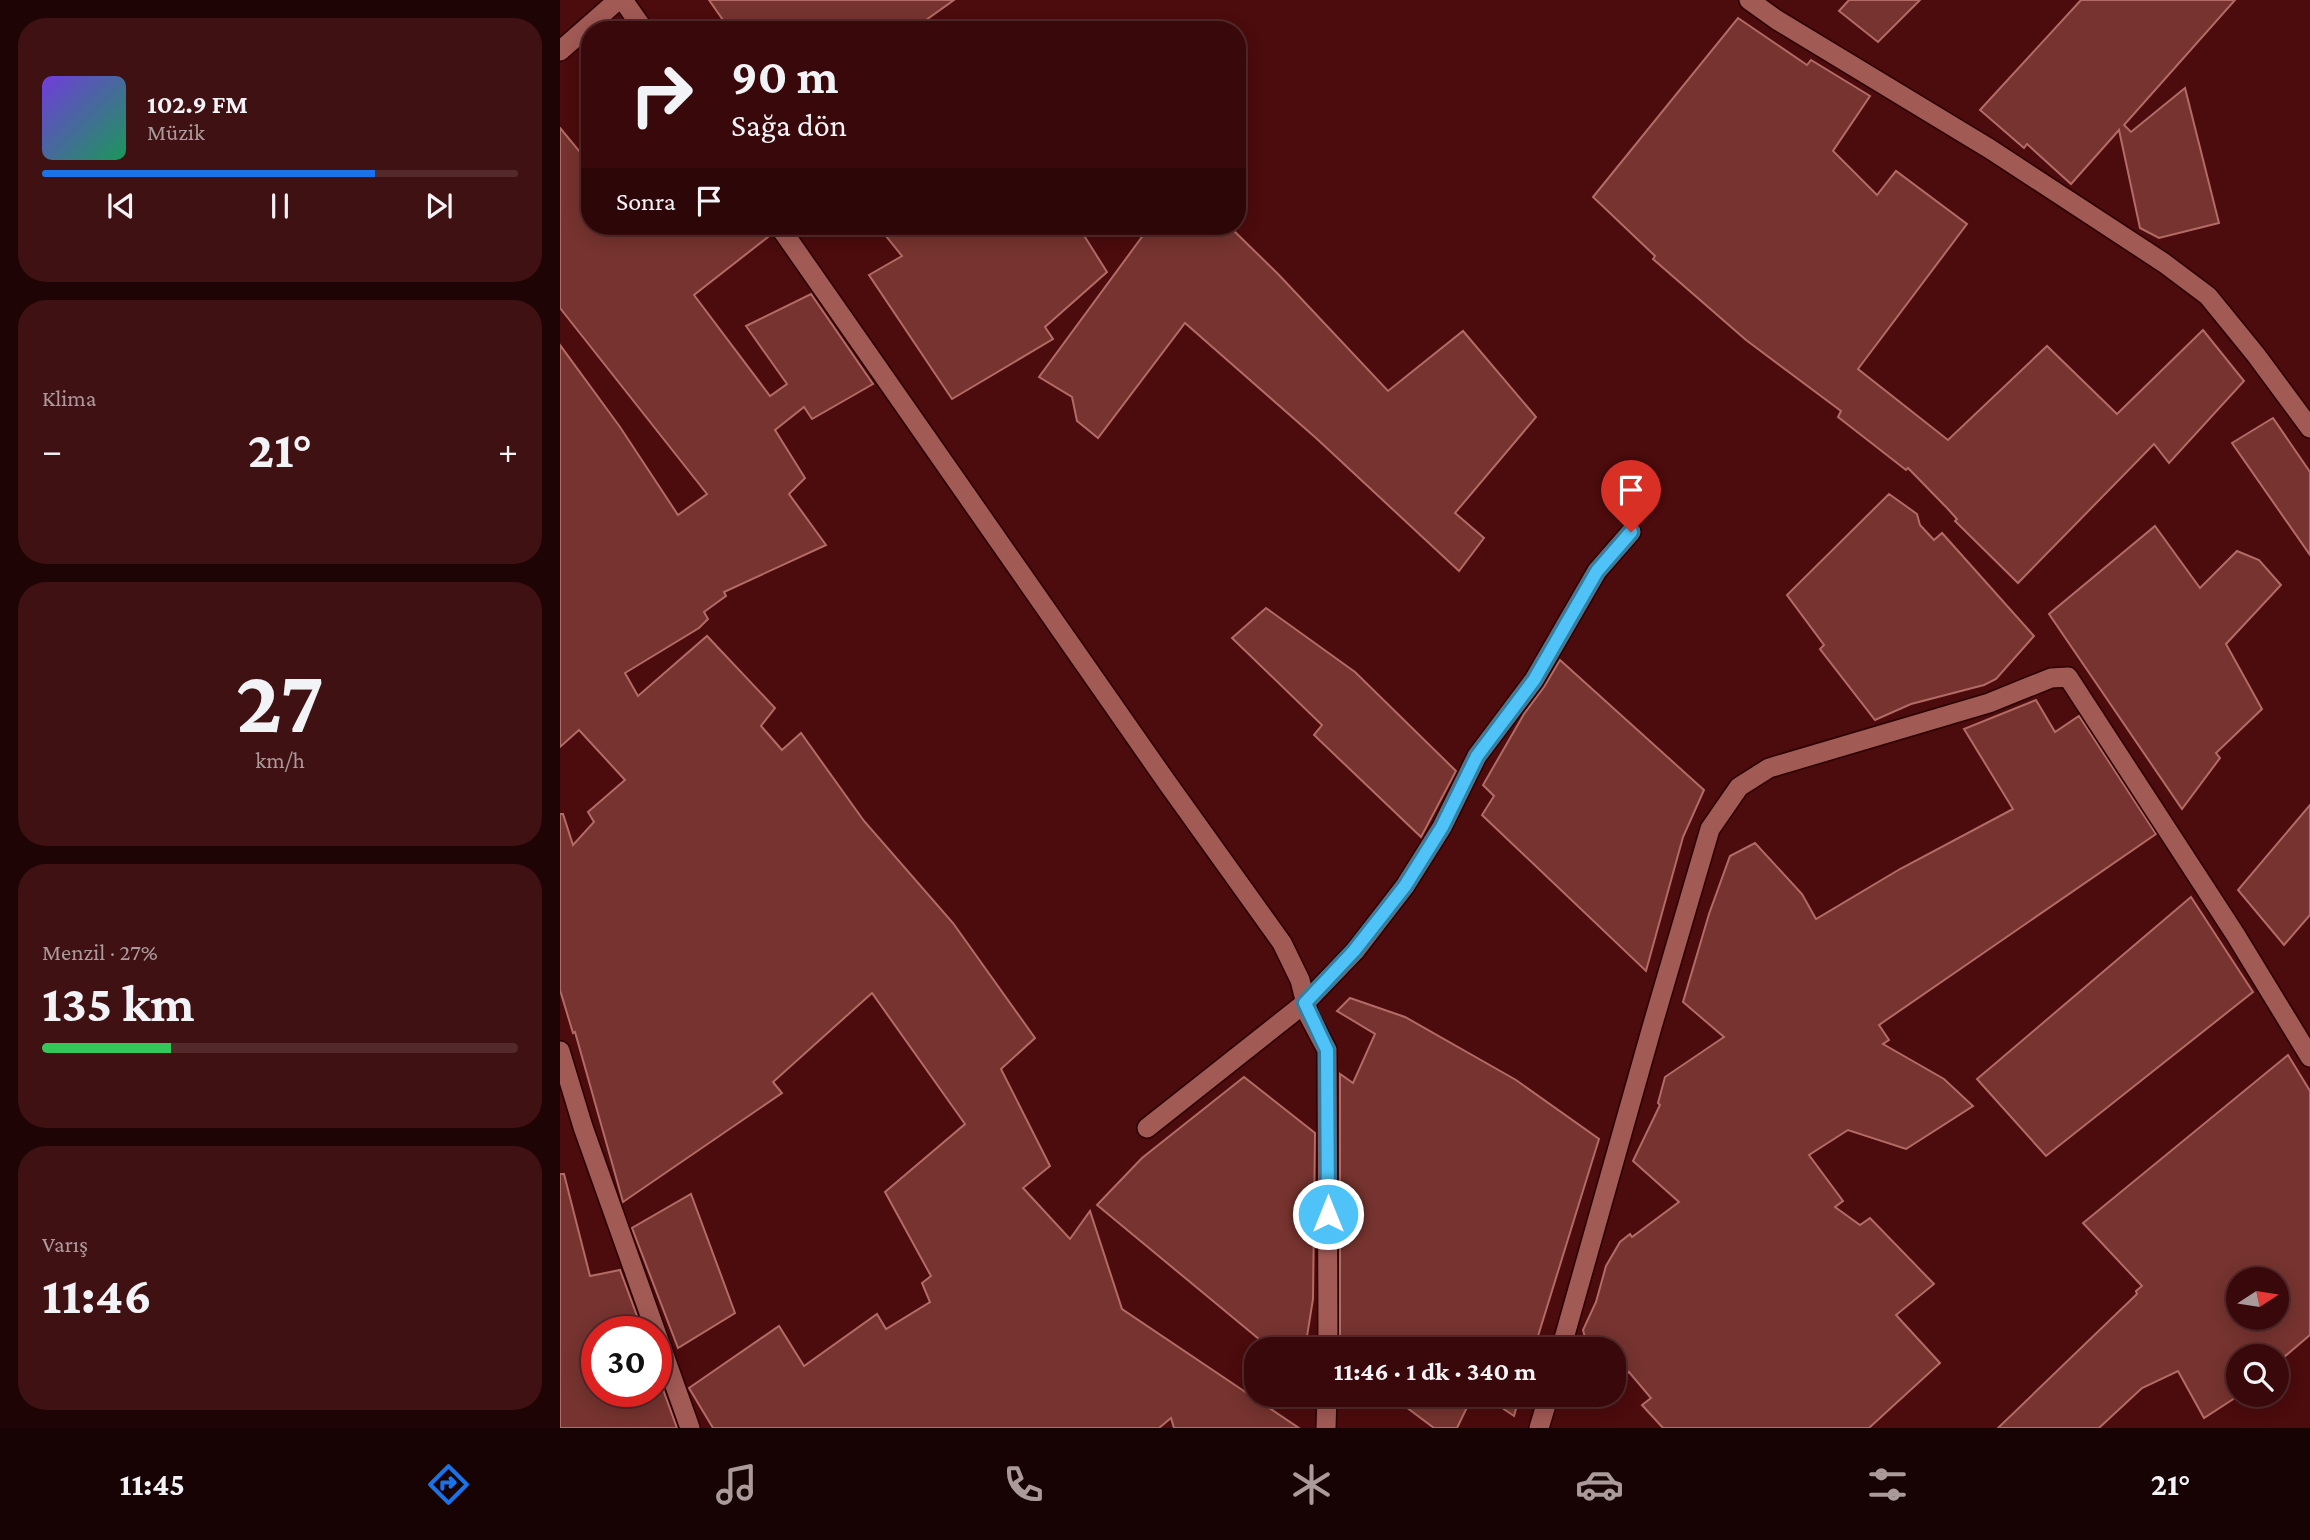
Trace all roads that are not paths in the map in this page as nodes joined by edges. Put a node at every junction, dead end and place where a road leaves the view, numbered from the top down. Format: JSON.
{"nodes":[{"id":1,"x":621,"y":0,"type":"edge"},
{"id":2,"x":1749,"y":0,"type":"edge"},
{"id":3,"x":596,"y":21,"type":"edge"},
{"id":4,"x":637,"y":21,"type":"edge"},
{"id":5,"x":581,"y":33,"type":"edge"},
{"id":6,"x":560,"y":51,"type":"edge"},
{"id":7,"x":785,"y":235,"type":"edge"},
{"id":8,"x":2310,"y":429,"type":"edge"},
{"id":9,"x":1631,"y":532,"type":"dead end"},
{"id":10,"x":1305,"y":1003,"type":"junction"},
{"id":11,"x":560,"y":1051,"type":"edge"},
{"id":12,"x":2310,"y":1057,"type":"edge"},
{"id":13,"x":1147,"y":1128,"type":"dead end"},
{"id":14,"x":1328,"y":1337,"type":"edge"},
{"id":15,"x":1564,"y":1337,"type":"edge"},
{"id":16,"x":1327,"y":1407,"type":"edge"},
{"id":17,"x":1545,"y":1407,"type":"edge"},
{"id":18,"x":690,"y":1428,"type":"edge"},
{"id":19,"x":1326,"y":1428,"type":"edge"},
{"id":20,"x":1539,"y":1428,"type":"edge"}],
"edges":[{"from":1,"to":3,"type":"street"},
{"from":1,"to":4,"type":"street"},
{"from":2,"to":8,"type":"street"},
{"from":5,"to":6,"type":"street"},
{"from":7,"to":10,"type":"street"},
{"from":9,"to":10,"type":"street"},
{"from":10,"to":13,"type":"street"},
{"from":10,"to":14,"type":"street"},
{"from":11,"to":18,"type":"street"},
{"from":12,"to":15,"type":"street"},
{"from":16,"to":19,"type":"street"},
{"from":17,"to":20,"type":"street"}]}
